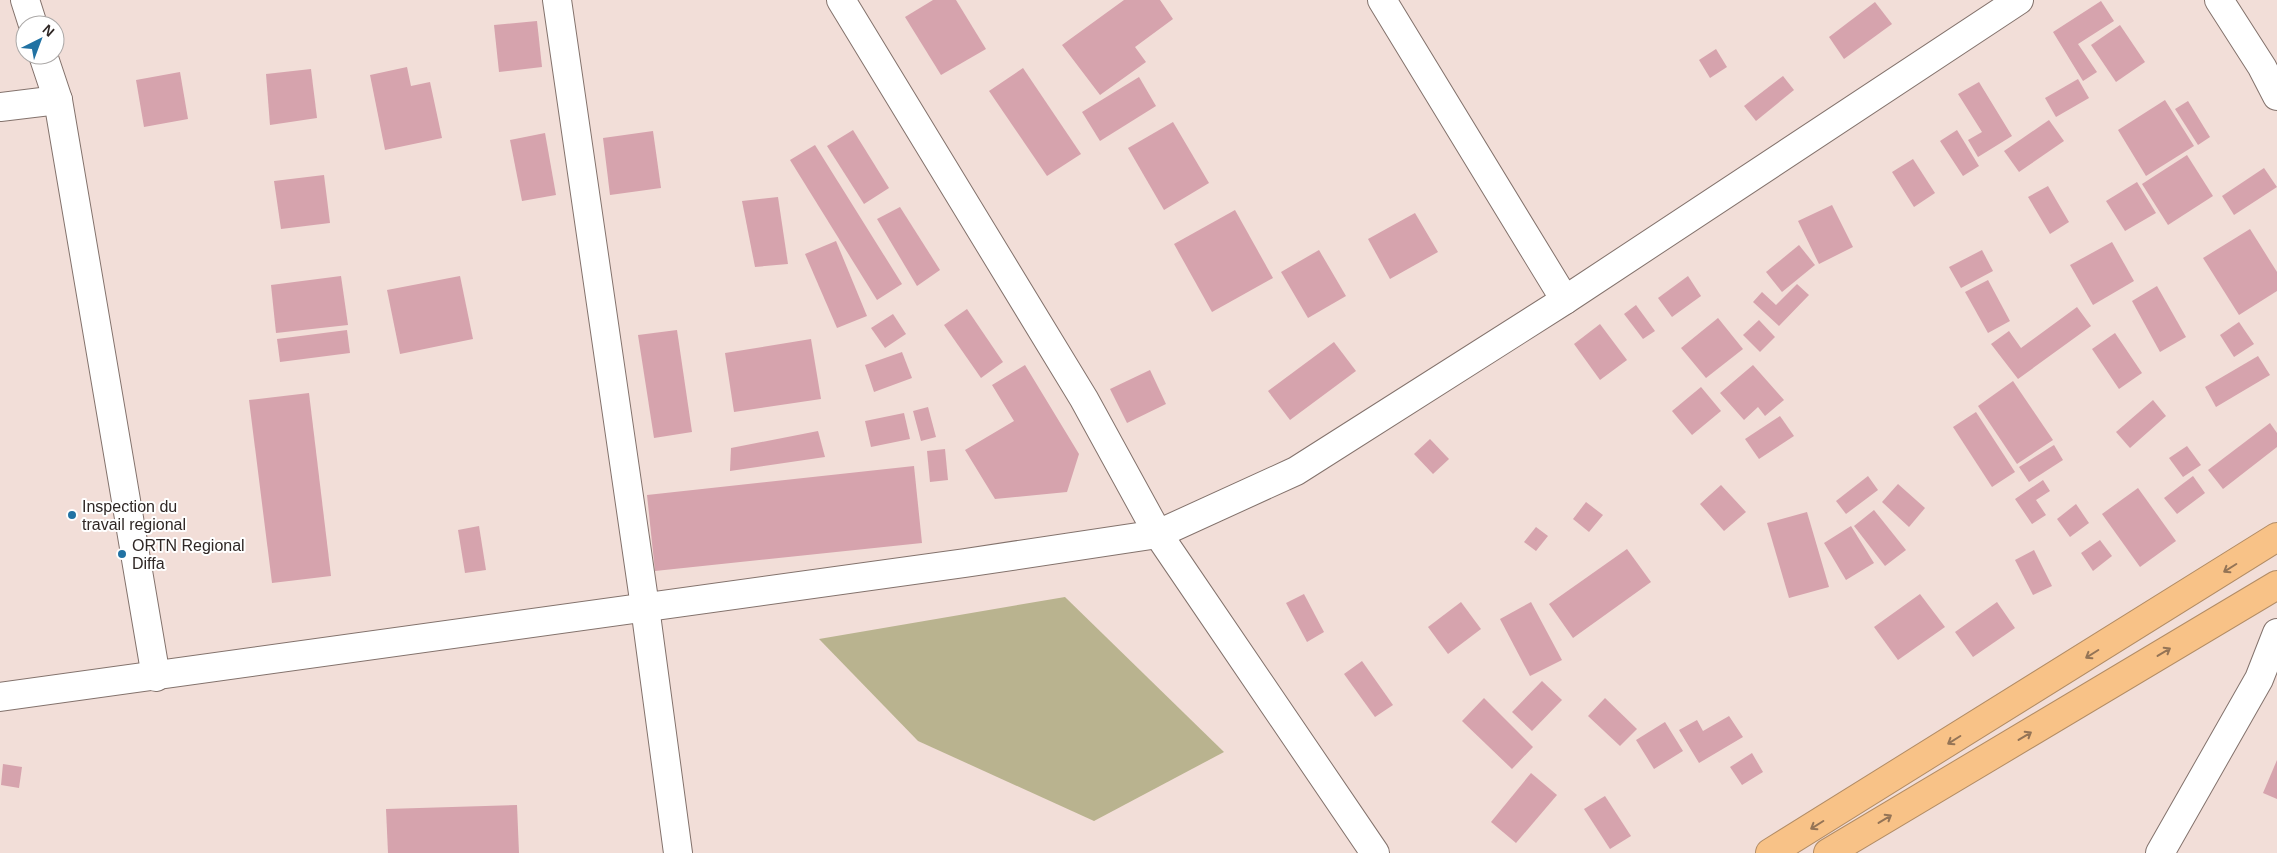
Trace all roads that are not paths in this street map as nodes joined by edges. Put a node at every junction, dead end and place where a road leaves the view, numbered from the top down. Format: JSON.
{"nodes":[{"id":1,"x":25,"y":0,"type":"edge"},
{"id":2,"x":556,"y":0,"type":"edge"},
{"id":3,"x":841,"y":0,"type":"edge"},
{"id":4,"x":1382,"y":0,"type":"edge"},
{"id":5,"x":2019,"y":0,"type":"edge"},
{"id":6,"x":2219,"y":0,"type":"edge"},
{"id":7,"x":30,"y":15,"type":"edge"},
{"id":8,"x":46,"y":65,"type":"edge"},
{"id":9,"x":2277,"y":96,"type":"edge"},
{"id":10,"x":58,"y":100,"type":"junction"},
{"id":11,"x":0,"y":107,"type":"edge"},
{"id":12,"x":1565,"y":300,"type":"junction"},
{"id":13,"x":1158,"y":534,"type":"junction"},
{"id":14,"x":2277,"y":537,"type":"edge"},
{"id":15,"x":2277,"y":585,"type":"edge"},
{"id":16,"x":645,"y":607,"type":"junction"},
{"id":17,"x":2277,"y":633,"type":"edge"},
{"id":18,"x":156,"y":677,"type":"junction"},
{"id":19,"x":0,"y":697,"type":"edge"},
{"id":20,"x":678,"y":853,"type":"edge"},
{"id":21,"x":1375,"y":853,"type":"edge"},
{"id":22,"x":1770,"y":853,"type":"edge"},
{"id":23,"x":1828,"y":853,"type":"edge"},
{"id":24,"x":2160,"y":853,"type":"edge"}],
"edges":[{"from":1,"to":7,"type":"street"},
{"from":2,"to":16,"type":"street"},
{"from":3,"to":13,"type":"street"},
{"from":4,"to":12,"type":"street"},
{"from":5,"to":12,"type":"street"},
{"from":6,"to":9,"type":"street"},
{"from":8,"to":10,"type":"street"},
{"from":10,"to":11,"type":"street"},
{"from":10,"to":18,"type":"street"},
{"from":12,"to":13,"type":"street"},
{"from":13,"to":16,"type":"street"},
{"from":13,"to":21,"type":"street"},
{"from":14,"to":22,"type":"highway","one_way":true},
{"from":23,"to":15,"type":"highway","one_way":true},
{"from":16,"to":18,"type":"street"},
{"from":16,"to":20,"type":"street"},
{"from":17,"to":24,"type":"street"},
{"from":18,"to":19,"type":"street"}]}
